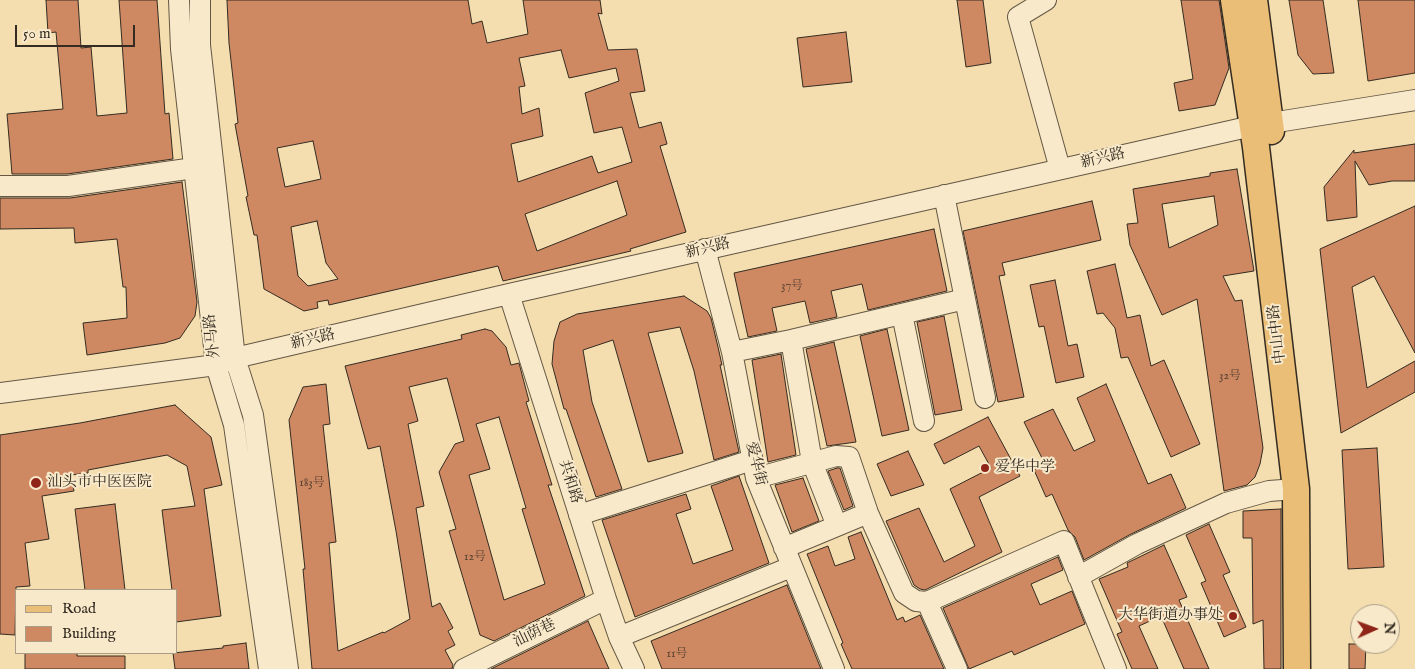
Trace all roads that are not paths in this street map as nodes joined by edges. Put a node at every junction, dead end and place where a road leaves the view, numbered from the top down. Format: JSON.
{"nodes":[{"id":1,"x":178,"y":0,"type":"edge"},
{"id":2,"x":200,"y":0,"type":"edge"},
{"id":3,"x":1046,"y":0,"type":"edge"},
{"id":4,"x":1234,"y":0,"type":"edge"},
{"id":5,"x":1254,"y":0,"type":"edge"},
{"id":6,"x":1415,"y":100,"type":"edge"},
{"id":7,"x":1261,"y":124,"type":"junction"},
{"id":8,"x":194,"y":168,"type":"junction"},
{"id":9,"x":1060,"y":169,"type":"junction"},
{"id":10,"x":0,"y":186,"type":"edge"},
{"id":11,"x":944,"y":195,"type":"junction"},
{"id":12,"x":705,"y":250,"type":"junction"},
{"id":13,"x":510,"y":294,"type":"junction"},
{"id":14,"x":965,"y":298,"type":"junction"},
{"id":15,"x":902,"y":314,"type":"junction"},
{"id":16,"x":791,"y":340,"type":"junction"},
{"id":17,"x":732,"y":352,"type":"junction"},
{"id":18,"x":235,"y":358,"type":"junction"},
{"id":19,"x":216,"y":365,"type":"junction"},
{"id":20,"x":0,"y":393,"type":"edge"},
{"id":21,"x":985,"y":398,"type":"dead end"},
{"id":22,"x":924,"y":421,"type":"dead end"},
{"id":23,"x":812,"y":462,"type":"junction"},
{"id":24,"x":754,"y":469,"type":"junction"},
{"id":25,"x":1296,"y":489,"type":"junction"},
{"id":26,"x":868,"y":513,"type":"junction"},
{"id":27,"x":579,"y":515,"type":"junction"},
{"id":28,"x":837,"y":526,"type":"junction"},
{"id":29,"x":784,"y":548,"type":"junction"},
{"id":30,"x":791,"y":567,"type":"junction"},
{"id":31,"x":1078,"y":577,"type":"junction"},
{"id":32,"x":606,"y":599,"type":"junction"},
{"id":33,"x":927,"y":602,"type":"junction"},
{"id":34,"x":619,"y":637,"type":"junction"},
{"id":35,"x":269,"y":669,"type":"edge"},
{"id":36,"x":288,"y":669,"type":"edge"},
{"id":37,"x":464,"y":669,"type":"edge"},
{"id":38,"x":634,"y":669,"type":"edge"},
{"id":39,"x":834,"y":669,"type":"edge"},
{"id":40,"x":957,"y":669,"type":"edge"},
{"id":41,"x":1116,"y":669,"type":"edge"},
{"id":42,"x":1297,"y":669,"type":"edge"},
{"id":43,"x":1314,"y":669,"type":"edge"}],
"edges":[{"from":1,"to":8,"type":"street","name":"外马路"},
{"from":2,"to":18,"type":"street","name":"外马路"},
{"from":3,"to":9,"type":"street"},
{"from":4,"to":7,"type":"main road","name":"中山中路"},
{"from":5,"to":7,"type":"main road","name":"中山中路"},
{"from":6,"to":7,"type":"street","name":"新兴路"},
{"from":7,"to":9,"type":"street","name":"新兴路"},
{"from":7,"to":25,"type":"main road","name":"中山中路"},
{"from":7,"to":43,"type":"main road","name":"中山中路"},
{"from":8,"to":10,"type":"street"},
{"from":8,"to":19,"type":"street","name":"外马路"},
{"from":9,"to":11,"type":"street","name":"新兴路"},
{"from":11,"to":12,"type":"street","name":"新兴路"},
{"from":11,"to":14,"type":"street"},
{"from":12,"to":13,"type":"street","name":"新兴路"},
{"from":12,"to":17,"type":"street","name":"爱华街"},
{"from":13,"to":18,"type":"street","name":"新兴路"},
{"from":13,"to":27,"type":"street","name":"共和路"},
{"from":14,"to":15,"type":"street"},
{"from":14,"to":21,"type":"street"},
{"from":15,"to":16,"type":"street"},
{"from":15,"to":22,"type":"street"},
{"from":16,"to":17,"type":"street"},
{"from":16,"to":23,"type":"street"},
{"from":17,"to":24,"type":"street","name":"爱华街"},
{"from":18,"to":19,"type":"street","name":"新兴路"},
{"from":18,"to":36,"type":"street","name":"外马路"},
{"from":19,"to":20,"type":"street","name":"新兴路"},
{"from":19,"to":35,"type":"street","name":"外马路"},
{"from":23,"to":24,"type":"street"},
{"from":23,"to":26,"type":"street"},
{"from":23,"to":28,"type":"street"},
{"from":24,"to":27,"type":"street"},
{"from":24,"to":29,"type":"street","name":"爱华街"},
{"from":25,"to":31,"type":"street"},
{"from":25,"to":42,"type":"main road","name":"中山中路"},
{"from":26,"to":28,"type":"street"},
{"from":26,"to":33,"type":"street"},
{"from":27,"to":32,"type":"street","name":"共和路"},
{"from":28,"to":29,"type":"street"},
{"from":29,"to":30,"type":"street","name":"爱华街"},
{"from":30,"to":34,"type":"street"},
{"from":30,"to":39,"type":"street","name":"爱华街"},
{"from":31,"to":33,"type":"street"},
{"from":31,"to":41,"type":"street"},
{"from":32,"to":34,"type":"street","name":"共和路"},
{"from":32,"to":37,"type":"street","name":"汕荫巷"},
{"from":33,"to":40,"type":"street"},
{"from":34,"to":38,"type":"street","name":"共和路"}]}
